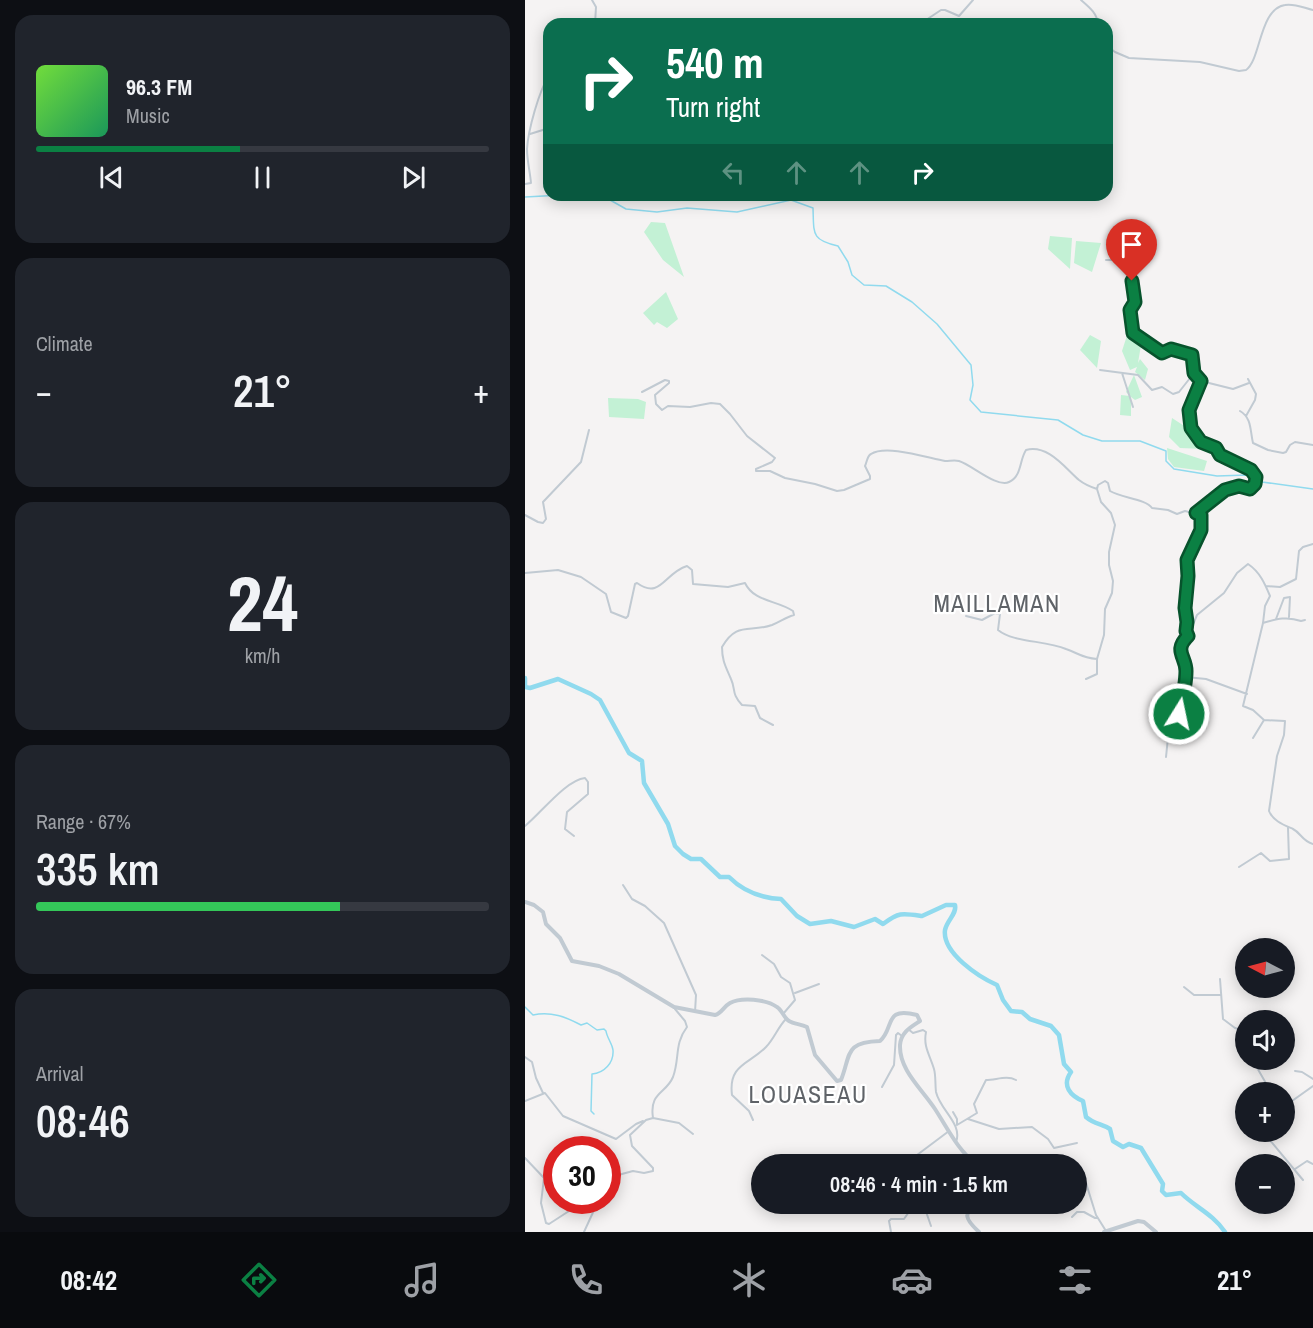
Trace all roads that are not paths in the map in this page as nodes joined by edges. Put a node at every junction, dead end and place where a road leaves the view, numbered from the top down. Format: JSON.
{"nodes":[{"id":1,"x":592,"y":0,"type":"edge"},
{"id":2,"x":973,"y":0,"type":"edge"},
{"id":3,"x":1081,"y":0,"type":"edge"},
{"id":4,"x":1313,"y":10,"type":"edge"},
{"id":5,"x":595,"y":18,"type":"edge"},
{"id":6,"x":929,"y":18,"type":"edge"},
{"id":7,"x":1097,"y":18,"type":"edge"},
{"id":8,"x":1113,"y":50,"type":"edge"},
{"id":9,"x":543,"y":89,"type":"edge"},
{"id":10,"x":543,"y":130,"type":"edge"},
{"id":11,"x":530,"y":134,"type":"junction"},
{"id":12,"x":525,"y":184,"type":"edge"},
{"id":13,"x":1106,"y":260,"type":"dead end"},
{"id":14,"x":1100,"y":370,"type":"dead end"},
{"id":15,"x":1122,"y":373,"type":"junction"},
{"id":16,"x":1194,"y":373,"type":"junction"},
{"id":17,"x":1248,"y":379,"type":"dead end"},
{"id":18,"x":1201,"y":381,"type":"junction"},
{"id":19,"x":1249,"y":384,"type":"junction"},
{"id":20,"x":642,"y":392,"type":"dead end"},
{"id":21,"x":1133,"y":406,"type":"dead end"},
{"id":22,"x":1240,"y":411,"type":"dead end"},
{"id":23,"x":1246,"y":416,"type":"junction"},
{"id":24,"x":589,"y":430,"type":"dead end"},
{"id":25,"x":1313,"y":445,"type":"edge"},
{"id":26,"x":1097,"y":489,"type":"junction"},
{"id":27,"x":1196,"y":513,"type":"junction"},
{"id":28,"x":525,"y":515,"type":"edge"},
{"id":29,"x":1313,"y":544,"type":"edge"},
{"id":30,"x":525,"y":573,"type":"edge"},
{"id":31,"x":1266,"y":586,"type":"junction"},
{"id":32,"x":966,"y":616,"type":"dead end"},
{"id":33,"x":1289,"y":617,"type":"junction"},
{"id":34,"x":1276,"y":619,"type":"junction"},
{"id":35,"x":1305,"y":620,"type":"dead end"},
{"id":36,"x":1263,"y":623,"type":"junction"},
{"id":37,"x":1188,"y":636,"type":"junction"},
{"id":38,"x":1097,"y":659,"type":"junction"},
{"id":39,"x":1186,"y":677,"type":"junction"},
{"id":40,"x":1086,"y":679,"type":"dead end"},
{"id":41,"x":1247,"y":694,"type":"junction"},
{"id":42,"x":1264,"y":720,"type":"junction"},
{"id":43,"x":773,"y":725,"type":"dead end"},
{"id":44,"x":1253,"y":738,"type":"dead end"},
{"id":45,"x":1165,"y":757,"type":"dead end"},
{"id":46,"x":525,"y":826,"type":"edge"},
{"id":47,"x":1288,"y":828,"type":"junction"},
{"id":48,"x":574,"y":836,"type":"dead end"},
{"id":49,"x":1313,"y":844,"type":"edge"},
{"id":50,"x":1239,"y":867,"type":"dead end"},
{"id":51,"x":623,"y":885,"type":"dead end"},
{"id":52,"x":525,"y":902,"type":"edge"},
{"id":53,"x":762,"y":955,"type":"dead end"},
{"id":54,"x":1220,"y":979,"type":"dead end"},
{"id":55,"x":819,"y":984,"type":"dead end"},
{"id":56,"x":1184,"y":987,"type":"dead end"},
{"id":57,"x":795,"y":993,"type":"junction"},
{"id":58,"x":1221,"y":995,"type":"junction"},
{"id":59,"x":674,"y":1007,"type":"junction"},
{"id":60,"x":695,"y":1012,"type":"junction"},
{"id":61,"x":785,"y":1016,"type":"junction"},
{"id":62,"x":1235,"y":1028,"type":"edge"},
{"id":63,"x":908,"y":1029,"type":"junction"},
{"id":64,"x":902,"y":1036,"type":"junction"},
{"id":65,"x":525,"y":1057,"type":"edge"},
{"id":66,"x":1295,"y":1071,"type":"dead end"},
{"id":67,"x":1313,"y":1079,"type":"edge"},
{"id":68,"x":1016,"y":1080,"type":"dead end"},
{"id":69,"x":1313,"y":1086,"type":"edge"},
{"id":70,"x":882,"y":1087,"type":"dead end"},
{"id":71,"x":543,"y":1093,"type":"junction"},
{"id":72,"x":1295,"y":1100,"type":"edge"},
{"id":73,"x":525,"y":1101,"type":"edge"},
{"id":74,"x":953,"y":1112,"type":"dead end"},
{"id":75,"x":653,"y":1118,"type":"junction"},
{"id":76,"x":968,"y":1119,"type":"junction"},
{"id":77,"x":646,"y":1120,"type":"junction"},
{"id":78,"x":753,"y":1120,"type":"dead end"},
{"id":79,"x":957,"y":1125,"type":"junction"},
{"id":80,"x":949,"y":1131,"type":"junction"},
{"id":81,"x":693,"y":1134,"type":"dead end"},
{"id":82,"x":1272,"y":1142,"type":"edge"},
{"id":83,"x":956,"y":1143,"type":"junction"},
{"id":84,"x":1077,"y":1143,"type":"dead end"},
{"id":85,"x":918,"y":1154,"type":"edge"},
{"id":86,"x":964,"y":1154,"type":"edge"},
{"id":87,"x":1282,"y":1154,"type":"edge"},
{"id":88,"x":525,"y":1158,"type":"edge"},
{"id":89,"x":1313,"y":1164,"type":"edge"},
{"id":90,"x":1295,"y":1170,"type":"joint"},
{"id":91,"x":621,"y":1174,"type":"edge"},
{"id":92,"x":543,"y":1177,"type":"edge"},
{"id":93,"x":1303,"y":1180,"type":"dead end"},
{"id":94,"x":543,"y":1186,"type":"edge"},
{"id":95,"x":1087,"y":1187,"type":"edge"},
{"id":96,"x":543,"y":1211,"type":"edge"},
{"id":97,"x":544,"y":1214,"type":"edge"},
{"id":98,"x":564,"y":1214,"type":"edge"},
{"id":99,"x":592,"y":1214,"type":"edge"},
{"id":100,"x":908,"y":1214,"type":"edge"},
{"id":101,"x":927,"y":1214,"type":"edge"},
{"id":102,"x":968,"y":1214,"type":"edge"},
{"id":103,"x":1072,"y":1217,"type":"dead end"},
{"id":104,"x":1098,"y":1218,"type":"junction"},
{"id":105,"x":931,"y":1226,"type":"dead end"},
{"id":106,"x":1105,"y":1231,"type":"edge"},
{"id":107,"x":584,"y":1232,"type":"edge"},
{"id":108,"x":891,"y":1232,"type":"edge"},
{"id":109,"x":978,"y":1232,"type":"edge"},
{"id":110,"x":1155,"y":1232,"type":"edge"}],
"edges":[{"from":1,"to":5,"type":"street"},
{"from":2,"to":6,"type":"street"},
{"from":3,"to":7,"type":"street"},
{"from":4,"to":8,"type":"street"},
{"from":9,"to":11,"type":"street"},
{"from":10,"to":11,"type":"street"},
{"from":11,"to":12,"type":"street"},
{"from":13,"to":16,"type":"street"},
{"from":14,"to":15,"type":"street"},
{"from":15,"to":16,"type":"street"},
{"from":15,"to":21,"type":"street"},
{"from":16,"to":18,"type":"street"},
{"from":17,"to":19,"type":"street"},
{"from":18,"to":19,"type":"street"},
{"from":18,"to":27,"type":"street"},
{"from":19,"to":23,"type":"street"},
{"from":20,"to":26,"type":"street"},
{"from":22,"to":23,"type":"street"},
{"from":23,"to":25,"type":"street"},
{"from":24,"to":28,"type":"street"},
{"from":26,"to":27,"type":"street"},
{"from":26,"to":38,"type":"street"},
{"from":27,"to":37,"type":"street"},
{"from":29,"to":31,"type":"street"},
{"from":30,"to":43,"type":"street"},
{"from":31,"to":36,"type":"street"},
{"from":31,"to":37,"type":"street"},
{"from":32,"to":38,"type":"street"},
{"from":33,"to":34,"type":"street"},
{"from":33,"to":34,"type":"street"},
{"from":33,"to":35,"type":"street"},
{"from":34,"to":36,"type":"street"},
{"from":36,"to":41,"type":"street"},
{"from":37,"to":39,"type":"street"},
{"from":38,"to":40,"type":"street"},
{"from":39,"to":41,"type":"street"},
{"from":39,"to":45,"type":"street"},
{"from":41,"to":42,"type":"street"},
{"from":42,"to":44,"type":"street"},
{"from":42,"to":47,"type":"street"},
{"from":46,"to":48,"type":"street"},
{"from":47,"to":49,"type":"street"},
{"from":47,"to":50,"type":"street"},
{"from":51,"to":60,"type":"street"},
{"from":52,"to":59,"type":"street"},
{"from":53,"to":57,"type":"street"},
{"from":54,"to":58,"type":"street"},
{"from":55,"to":57,"type":"street"},
{"from":56,"to":58,"type":"street"},
{"from":57,"to":61,"type":"street"},
{"from":58,"to":62,"type":"street"},
{"from":59,"to":60,"type":"street"},
{"from":59,"to":75,"type":"street"},
{"from":60,"to":61,"type":"street"},
{"from":61,"to":63,"type":"street"},
{"from":61,"to":78,"type":"street"},
{"from":63,"to":64,"type":"street"},
{"from":63,"to":79,"type":"street"},
{"from":64,"to":70,"type":"street"},
{"from":64,"to":80,"type":"street"},
{"from":65,"to":71,"type":"street"},
{"from":66,"to":67,"type":"street"},
{"from":68,"to":76,"type":"street"},
{"from":69,"to":72,"type":"street"},
{"from":71,"to":73,"type":"street"},
{"from":71,"to":77,"type":"street"},
{"from":74,"to":79,"type":"street"},
{"from":75,"to":77,"type":"street"},
{"from":75,"to":81,"type":"street"},
{"from":76,"to":79,"type":"street"},
{"from":76,"to":84,"type":"street"},
{"from":77,"to":91,"type":"street"},
{"from":79,"to":83,"type":"street"},
{"from":80,"to":83,"type":"street"},
{"from":80,"to":85,"type":"street"},
{"from":82,"to":87,"type":"street"},
{"from":83,"to":86,"type":"street"},
{"from":88,"to":92,"type":"street"},
{"from":89,"to":90,"type":"street"},
{"from":90,"to":93,"type":"street"},
{"from":94,"to":96,"type":"street"},
{"from":95,"to":104,"type":"street"},
{"from":97,"to":98,"type":"street"},
{"from":99,"to":107,"type":"street"},
{"from":100,"to":108,"type":"street"},
{"from":101,"to":105,"type":"street"},
{"from":102,"to":109,"type":"street"},
{"from":103,"to":104,"type":"street"},
{"from":104,"to":106,"type":"street"},
{"from":106,"to":110,"type":"street"}]}
